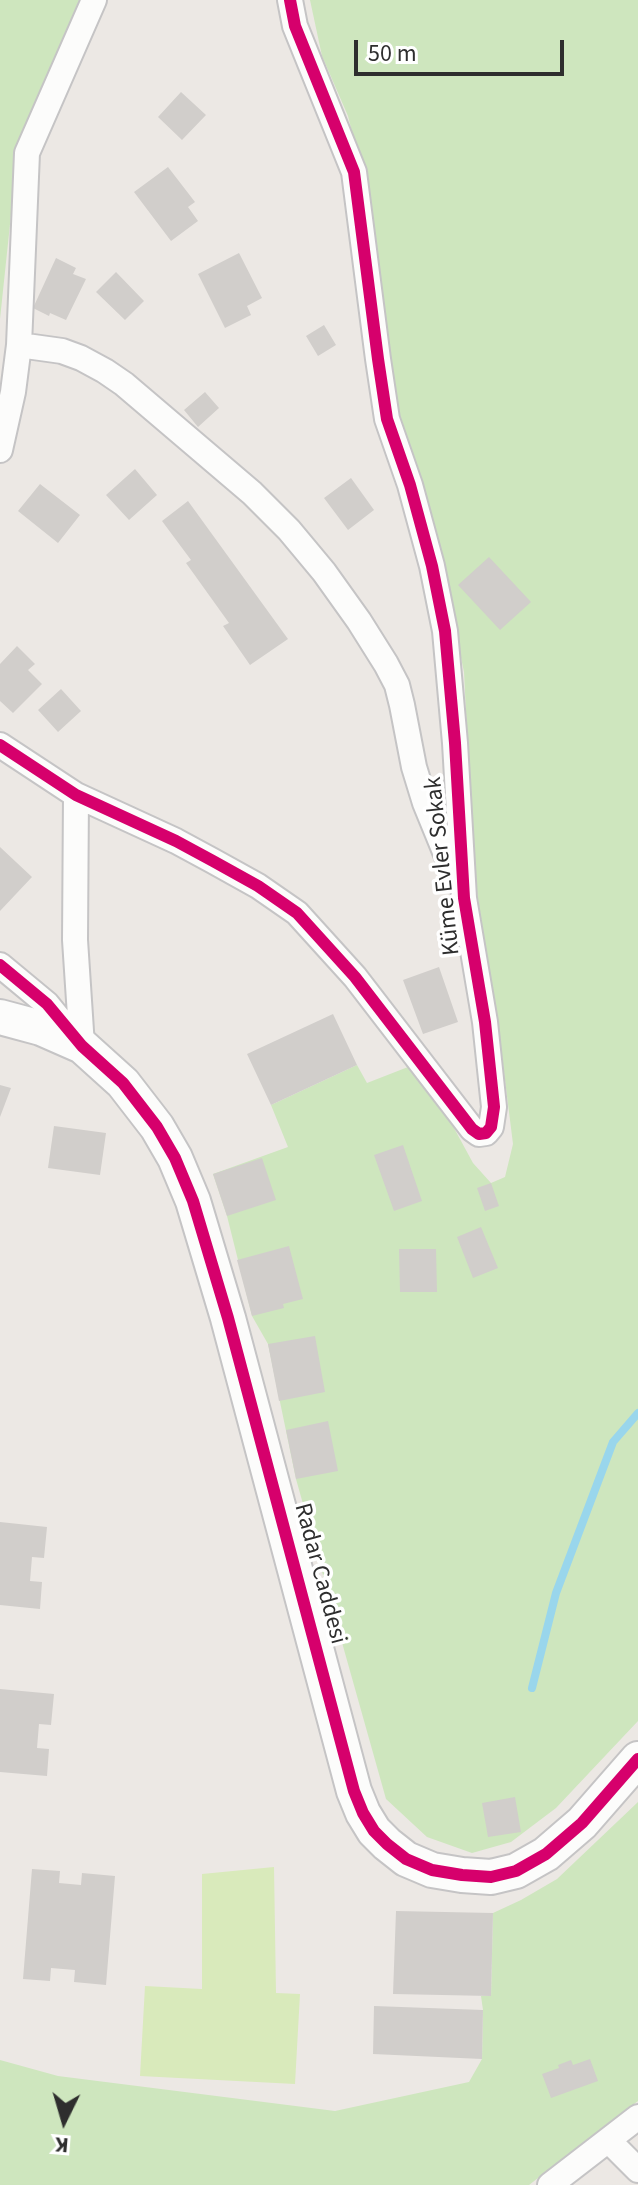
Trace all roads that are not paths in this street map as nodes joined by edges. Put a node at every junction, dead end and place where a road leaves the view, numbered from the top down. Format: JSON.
{"nodes":[{"id":1,"x":94,"y":0,"type":"edge"},
{"id":2,"x":279,"y":0,"type":"edge"},
{"id":3,"x":290,"y":0,"type":"edge"},
{"id":4,"x":295,"y":26,"type":"junction"},
{"id":5,"x":19,"y":345,"type":"junction"},
{"id":6,"x":0,"y":450,"type":"edge"},
{"id":7,"x":0,"y":745,"type":"edge"},
{"id":8,"x":76,"y":795,"type":"junction"},
{"id":9,"x":464,"y":898,"type":"junction"},
{"id":10,"x":0,"y":965,"type":"edge"},
{"id":11,"x":0,"y":1017,"type":"edge"},
{"id":12,"x":82,"y":1046,"type":"junction"},
{"id":13,"x":638,"y":1759,"type":"edge"},
{"id":14,"x":638,"y":2117,"type":"edge"},
{"id":15,"x":609,"y":2141,"type":"junction"},
{"id":16,"x":638,"y":2170,"type":"edge"},
{"id":17,"x":550,"y":2185,"type":"edge"}],
"edges":[{"from":1,"to":5,"type":"street"},
{"from":2,"to":4,"type":"street","name":"Küme Evler Sokak"},
{"from":3,"to":4,"type":"street","name":"Küme Evler Sokak"},
{"from":4,"to":9,"type":"street","name":"Küme Evler Sokak"},
{"from":5,"to":6,"type":"street"},
{"from":5,"to":9,"type":"street","name":"Küme Evler Sokak"},
{"from":7,"to":8,"type":"street","name":"Küme Evler Sokak"},
{"from":8,"to":9,"type":"street","name":"Küme Evler Sokak"},
{"from":8,"to":12,"type":"street"},
{"from":10,"to":12,"type":"street"},
{"from":11,"to":12,"type":"street","name":"Radar Caddesi"},
{"from":12,"to":13,"type":"street","name":"Radar Caddesi"},
{"from":14,"to":15,"type":"street"},
{"from":15,"to":16,"type":"street"},
{"from":15,"to":17,"type":"street"}]}
